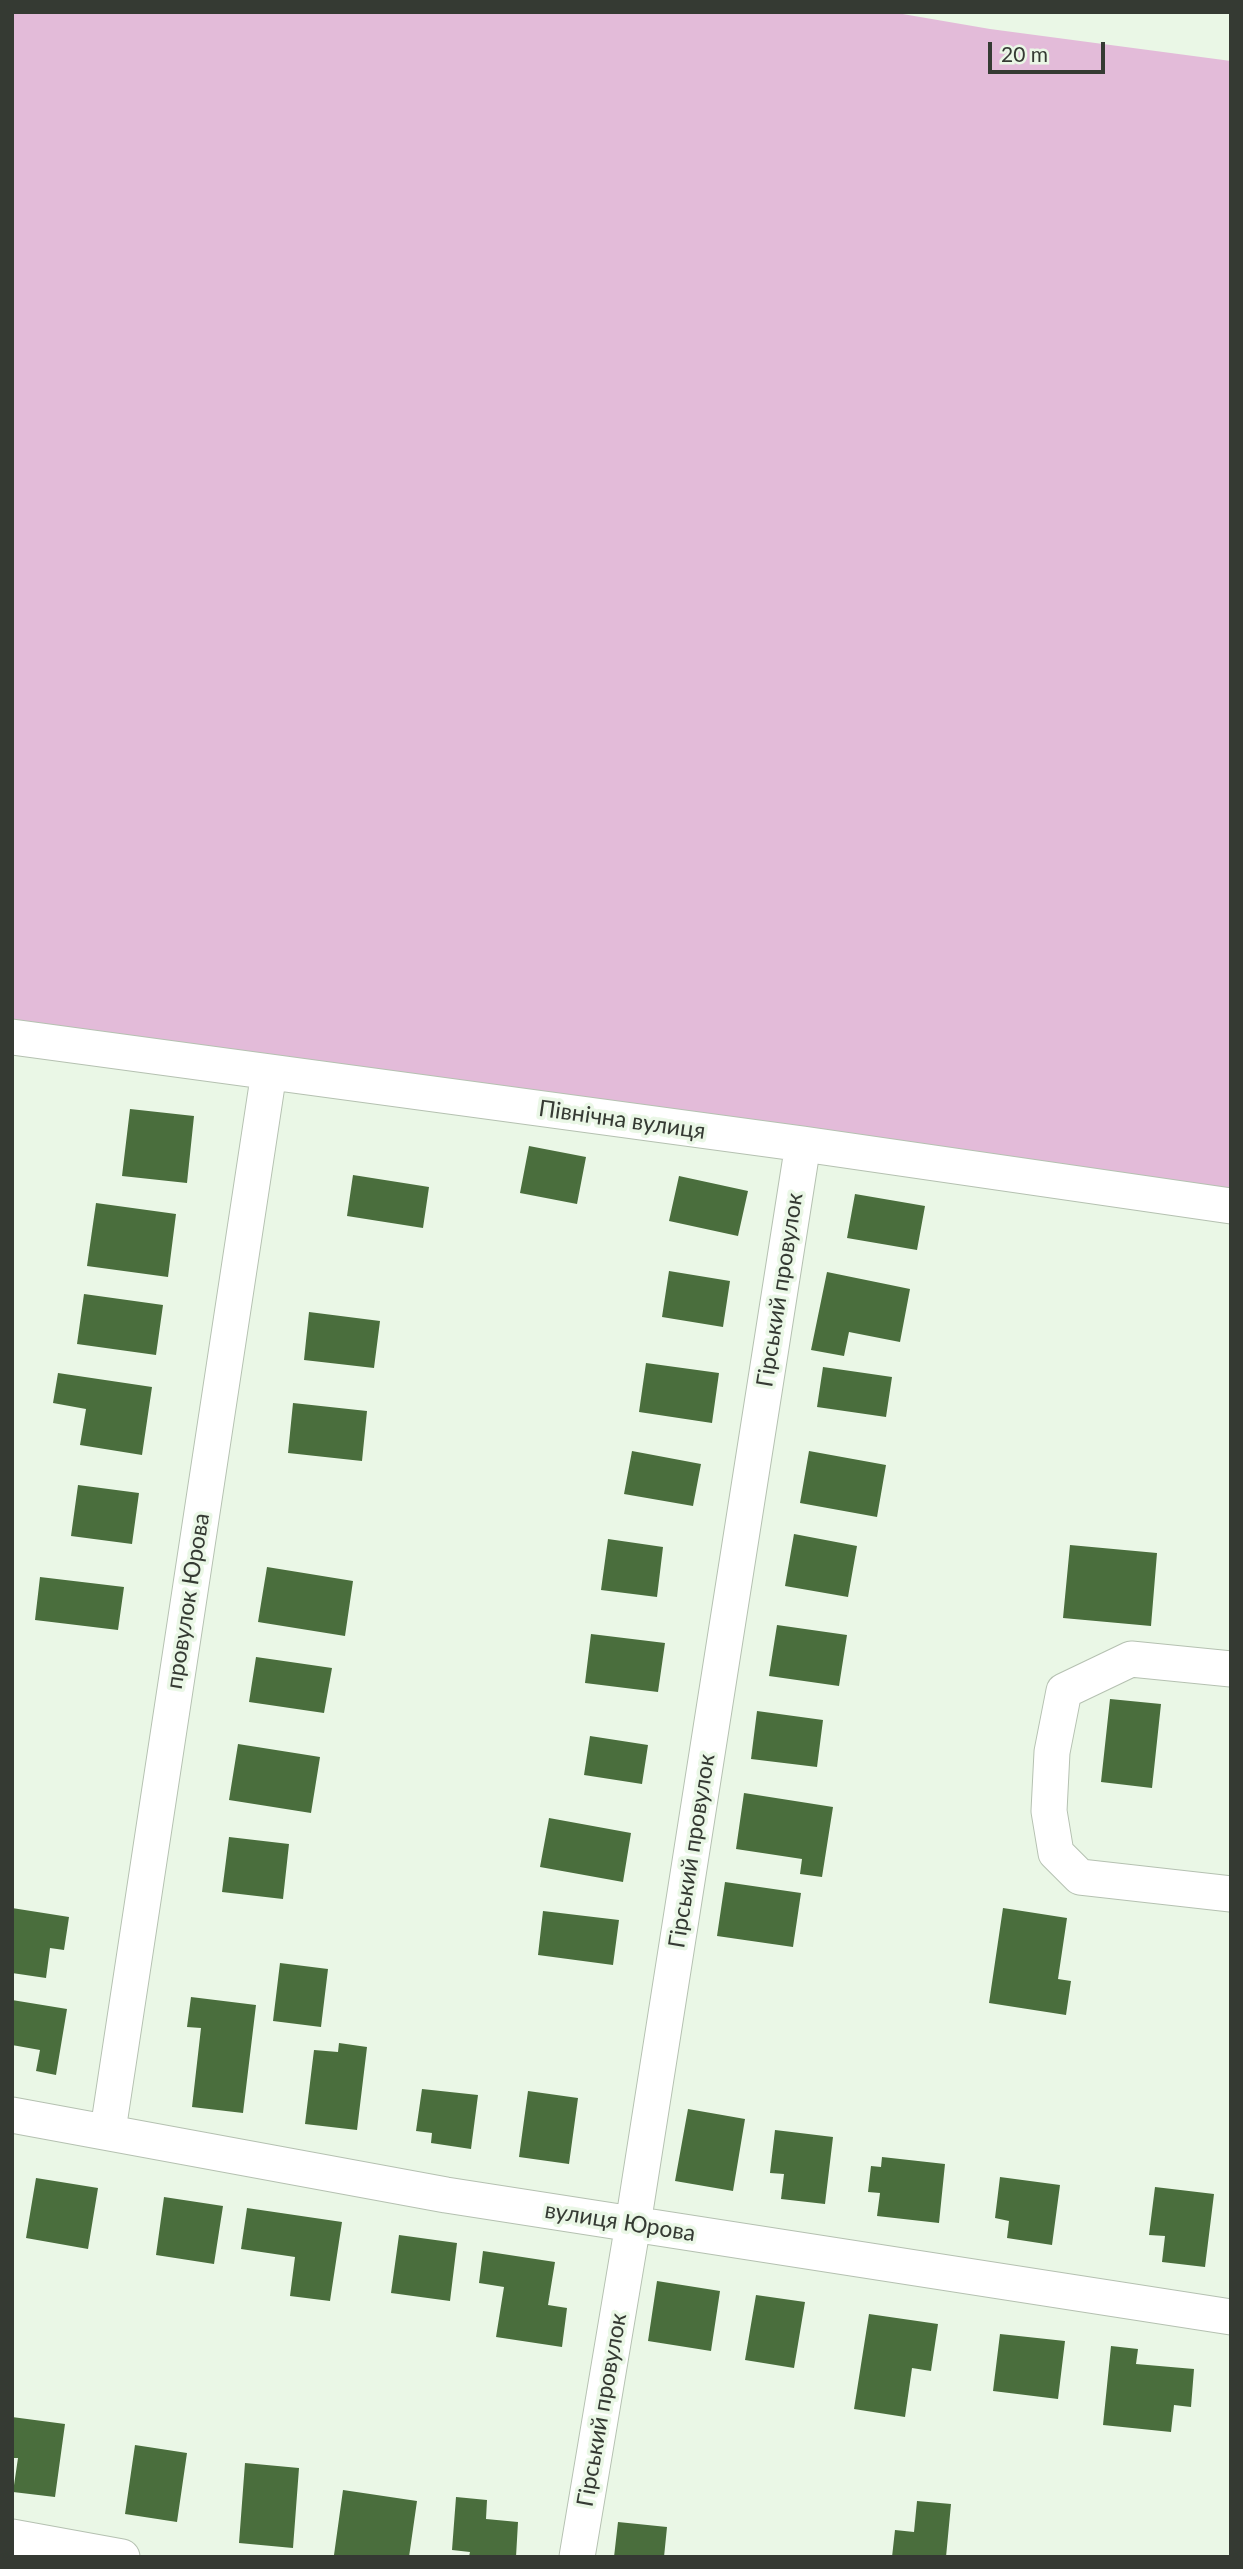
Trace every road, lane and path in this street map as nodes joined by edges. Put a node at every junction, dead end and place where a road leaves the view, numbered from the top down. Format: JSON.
{"nodes":[{"id":1,"x":12,"y":1037,"type":"edge"},
{"id":2,"x":269,"y":1072,"type":"junction"},
{"id":3,"x":803,"y":1144,"type":"junction"},
{"id":4,"x":1231,"y":1206,"type":"edge"},
{"id":5,"x":1231,"y":1669,"type":"edge"},
{"id":6,"x":1231,"y":1894,"type":"edge"},
{"id":7,"x":12,"y":2115,"type":"edge"},
{"id":8,"x":108,"y":2130,"type":"junction"},
{"id":9,"x":633,"y":2224,"type":"junction"},
{"id":10,"x":1231,"y":2316,"type":"edge"},
{"id":11,"x":12,"y":2537,"type":"edge"},
{"id":12,"x":122,"y":2557,"type":"edge"},
{"id":13,"x":577,"y":2557,"type":"edge"}],
"edges":[{"from":1,"to":2,"type":"street","name":"Північна вулиця"},
{"from":2,"to":3,"type":"street","name":"Північна вулиця"},
{"from":2,"to":8,"type":"street","name":"провулок Юрова"},
{"from":3,"to":4,"type":"street","name":"Північна вулиця"},
{"from":3,"to":9,"type":"street","name":"Гірський провулок"},
{"from":5,"to":6,"type":"street"},
{"from":7,"to":8,"type":"street","name":"вулиця Юрова"},
{"from":8,"to":9,"type":"street","name":"вулиця Юрова"},
{"from":9,"to":10,"type":"street","name":"вулиця Юрова"},
{"from":9,"to":13,"type":"street","name":"Гірський провулок"},
{"from":11,"to":12,"type":"street"}]}
